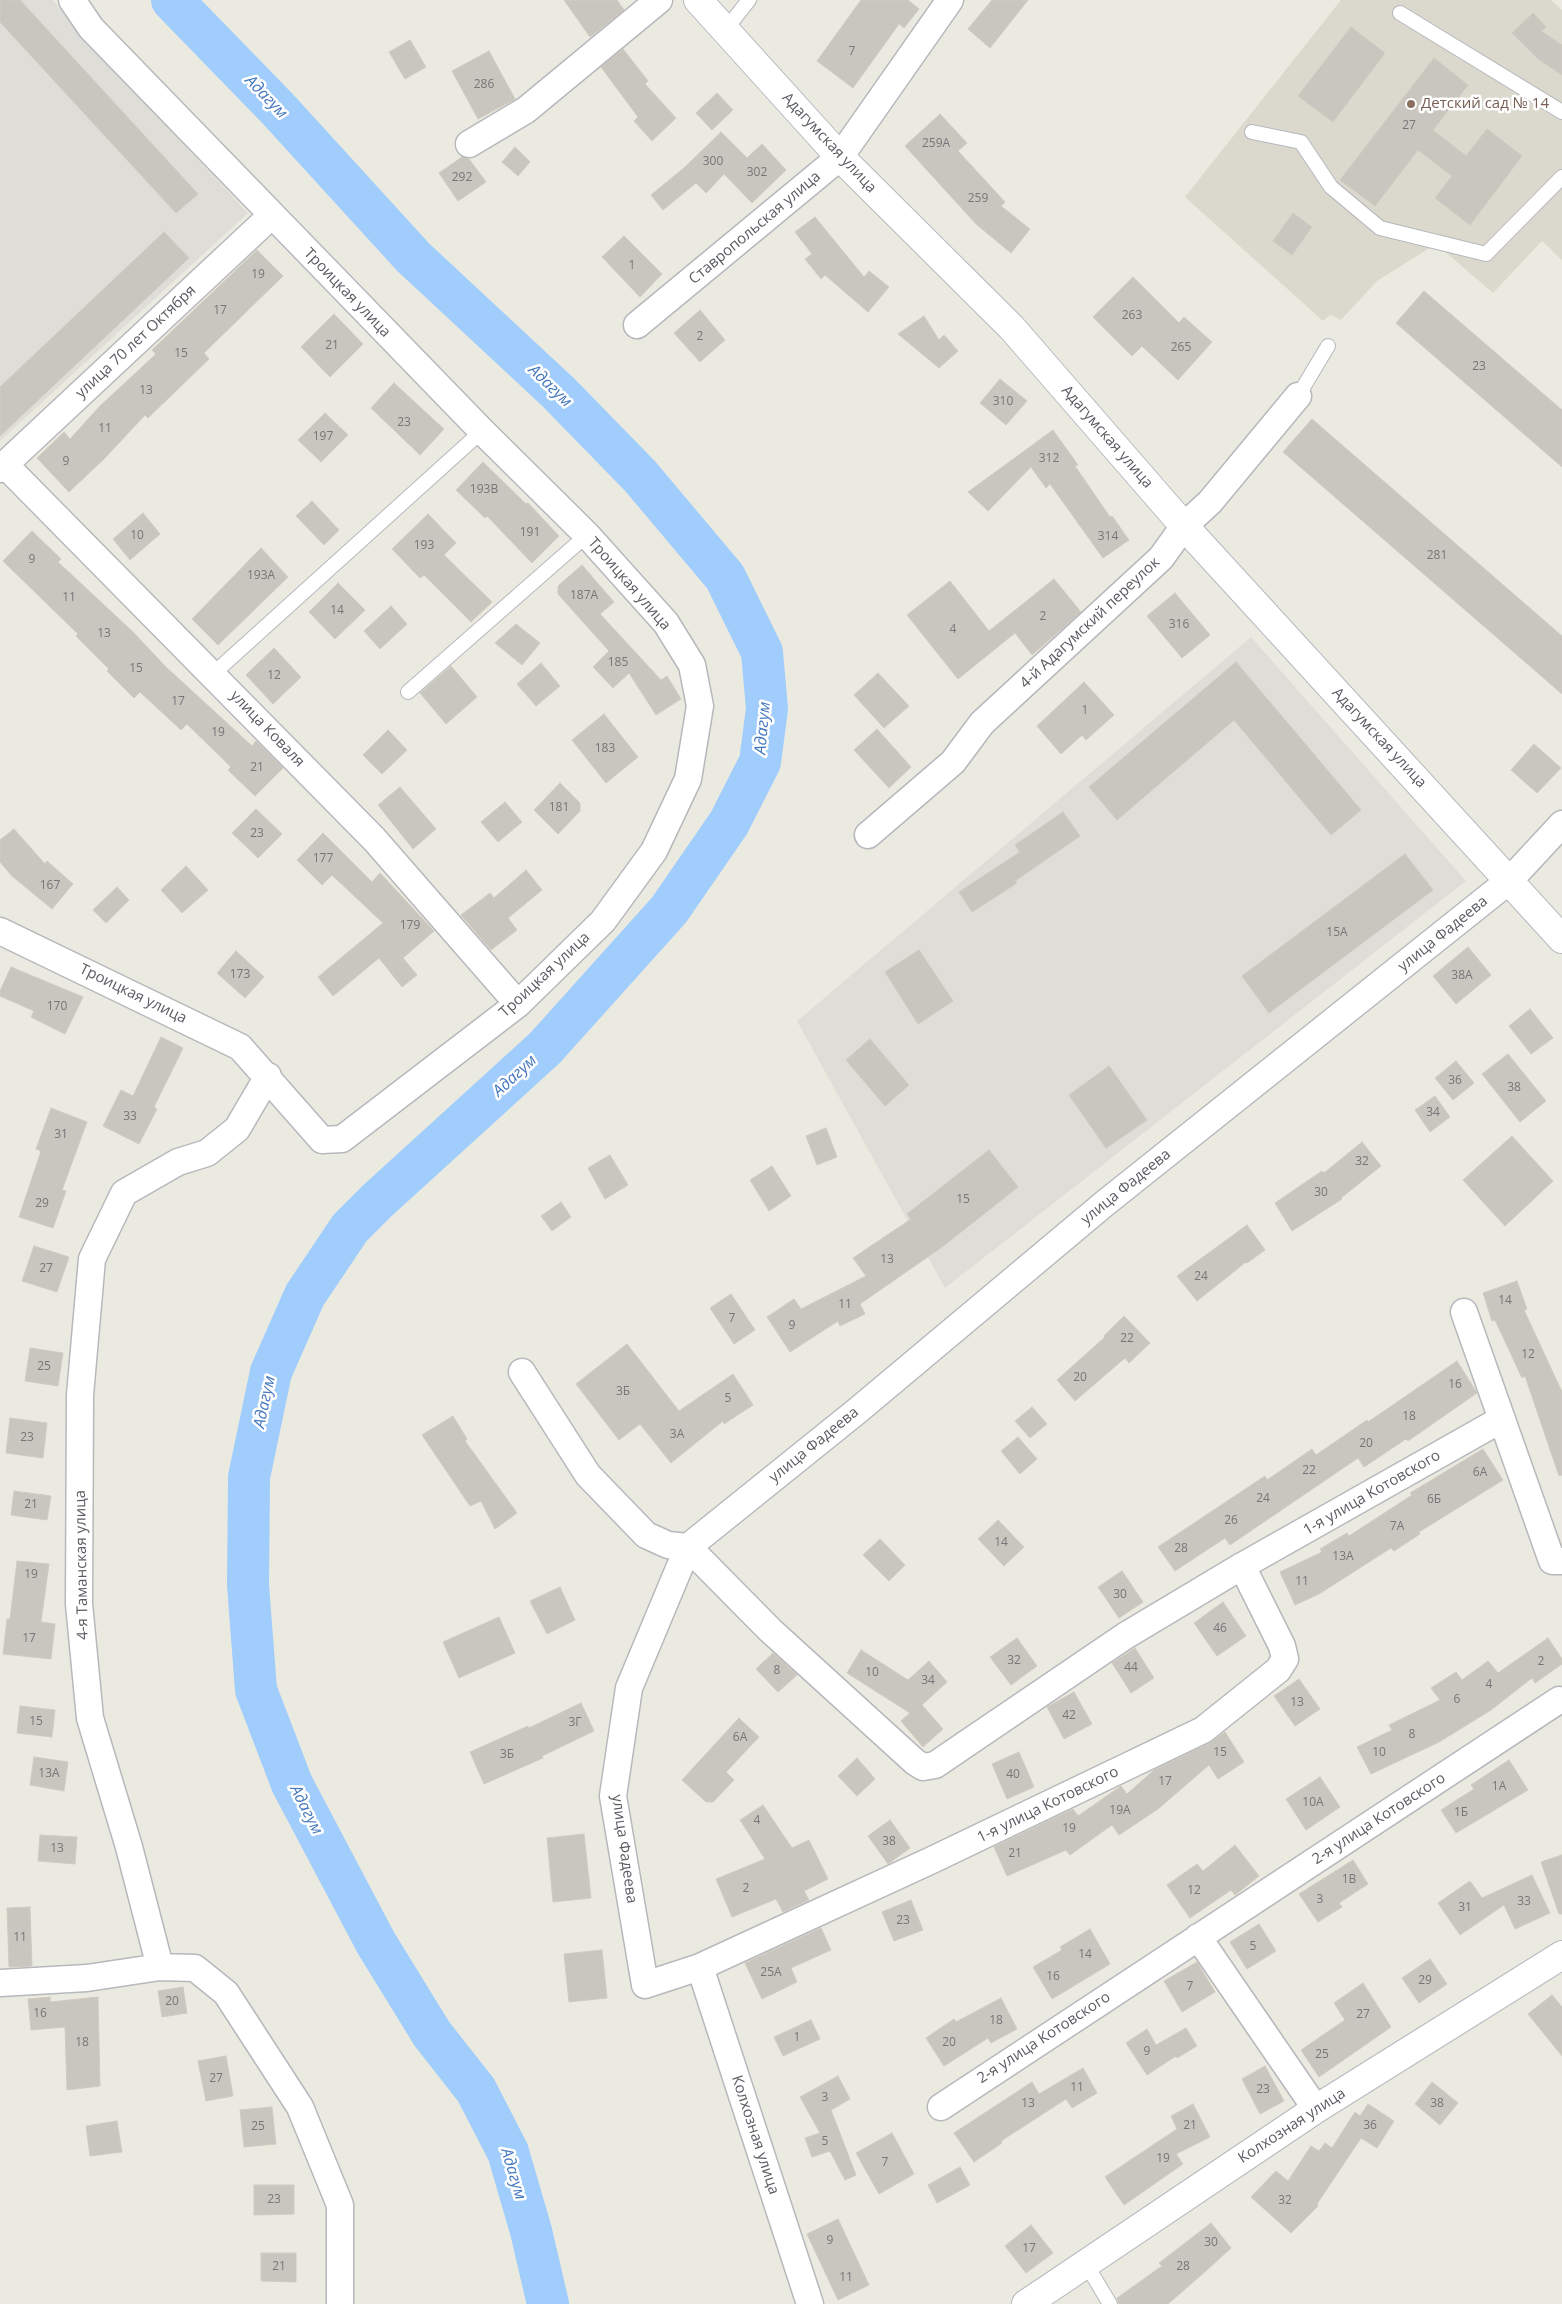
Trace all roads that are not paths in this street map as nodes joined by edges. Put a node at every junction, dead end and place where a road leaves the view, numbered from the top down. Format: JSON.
{"nodes":[{"id":1,"x":72,"y":0,"type":"edge"},
{"id":2,"x":659,"y":0,"type":"edge"},
{"id":3,"x":698,"y":0,"type":"edge"},
{"id":4,"x":749,"y":0,"type":"edge"},
{"id":5,"x":950,"y":0,"type":"edge"},
{"id":6,"x":1400,"y":13,"type":"dead end"},
{"id":7,"x":726,"y":29,"type":"junction"},
{"id":8,"x":1562,"y":112,"type":"edge"},
{"id":9,"x":1252,"y":132,"type":"dead end"},
{"id":10,"x":469,"y":144,"type":"dead end"},
{"id":11,"x":840,"y":157,"type":"junction"},
{"id":12,"x":1562,"y":177,"type":"edge"},
{"id":13,"x":272,"y":215,"type":"junction"},
{"id":14,"x":638,"y":325,"type":"dead end"},
{"id":15,"x":1328,"y":346,"type":"dead end"},
{"id":16,"x":1298,"y":396,"type":"joint"},
{"id":17,"x":482,"y":431,"type":"junction"},
{"id":18,"x":2,"y":467,"type":"edge"},
{"id":19,"x":1184,"y":526,"type":"junction"},
{"id":20,"x":586,"y":536,"type":"junction"},
{"id":21,"x":213,"y":674,"type":"junction"},
{"id":22,"x":408,"y":692,"type":"dead end"},
{"id":23,"x":1562,"y":824,"type":"edge"},
{"id":24,"x":868,"y":835,"type":"dead end"},
{"id":25,"x":1510,"y":880,"type":"junction"},
{"id":26,"x":1559,"y":929,"type":"edge"},
{"id":27,"x":0,"y":931,"type":"edge"},
{"id":28,"x":518,"y":1004,"type":"junction"},
{"id":29,"x":268,"y":1076,"type":"junction"},
{"id":30,"x":1464,"y":1312,"type":"dead end"},
{"id":31,"x":522,"y":1372,"type":"dead end"},
{"id":32,"x":1502,"y":1419,"type":"junction"},
{"id":33,"x":688,"y":1547,"type":"junction"},
{"id":34,"x":1562,"y":1561,"type":"edge"},
{"id":35,"x":1242,"y":1566,"type":"junction"},
{"id":36,"x":1559,"y":1700,"type":"dead end"},
{"id":37,"x":1198,"y":1937,"type":"junction"},
{"id":38,"x":1562,"y":1954,"type":"edge"},
{"id":39,"x":160,"y":1967,"type":"junction"},
{"id":40,"x":700,"y":1967,"type":"junction"},
{"id":41,"x":0,"y":1983,"type":"edge"},
{"id":42,"x":941,"y":2106,"type":"dead end"},
{"id":43,"x":1316,"y":2109,"type":"junction"},
{"id":44,"x":1086,"y":2264,"type":"junction"},
{"id":45,"x":340,"y":2304,"type":"edge"},
{"id":46,"x":810,"y":2304,"type":"edge"},
{"id":47,"x":1026,"y":2304,"type":"edge"},
{"id":48,"x":1110,"y":2304,"type":"edge"}],
"edges":[{"from":1,"to":13,"type":"street","name":"Троицкая улица"},
{"from":2,"to":10,"type":"street"},
{"from":3,"to":7,"type":"main road","name":"Адагумская улица"},
{"from":4,"to":7,"type":"lane"},
{"from":5,"to":11,"type":"street","name":"Ставропольская улица"},
{"from":6,"to":8,"type":"lane"},
{"from":7,"to":11,"type":"main road","name":"Адагумская улица"},
{"from":9,"to":12,"type":"lane"},
{"from":11,"to":14,"type":"street","name":"Ставропольская улица"},
{"from":11,"to":19,"type":"main road","name":"Адагумская улица"},
{"from":13,"to":17,"type":"street","name":"Троицкая улица"},
{"from":13,"to":18,"type":"street","name":"улица 70 лет Октября"},
{"from":15,"to":16,"type":"lane"},
{"from":16,"to":19,"type":"street","name":"4-й Адагумский переулок"},
{"from":17,"to":20,"type":"street","name":"Троицкая улица"},
{"from":17,"to":21,"type":"lane"},
{"from":18,"to":21,"type":"street","name":"улица Коваля"},
{"from":19,"to":24,"type":"street","name":"4-й Адагумский переулок"},
{"from":19,"to":25,"type":"main road","name":"Адагумская улица"},
{"from":20,"to":22,"type":"lane"},
{"from":20,"to":28,"type":"street","name":"Троицкая улица"},
{"from":21,"to":28,"type":"street","name":"улица Коваля"},
{"from":23,"to":25,"type":"street","name":"улица Фадеева"},
{"from":25,"to":26,"type":"main road"},
{"from":25,"to":33,"type":"street","name":"улица Фадеева"},
{"from":27,"to":29,"type":"street","name":"Троицкая улица"},
{"from":28,"to":29,"type":"street","name":"Троицкая улица"},
{"from":29,"to":39,"type":"street","name":"4-я Таманская улица"},
{"from":30,"to":32,"type":"street"},
{"from":31,"to":33,"type":"street"},
{"from":32,"to":34,"type":"street"},
{"from":32,"to":35,"type":"street","name":"1-я улица Котовского"},
{"from":33,"to":35,"type":"street","name":"1-я улица Котовского"},
{"from":33,"to":40,"type":"street","name":"улица Фадеева"},
{"from":35,"to":40,"type":"street","name":"1-я улица Котовского"},
{"from":36,"to":37,"type":"street","name":"2-я улица Котовского"},
{"from":37,"to":42,"type":"street","name":"2-я улица Котовского"},
{"from":37,"to":43,"type":"street"},
{"from":38,"to":43,"type":"main road","name":"Колхозная улица"},
{"from":39,"to":41,"type":"street"},
{"from":39,"to":45,"type":"street"},
{"from":40,"to":46,"type":"street","name":"Колхозная улица"},
{"from":43,"to":44,"type":"main road","name":"Колхозная улица"},
{"from":44,"to":47,"type":"main road","name":"Колхозная улица"},
{"from":44,"to":48,"type":"lane"}]}
